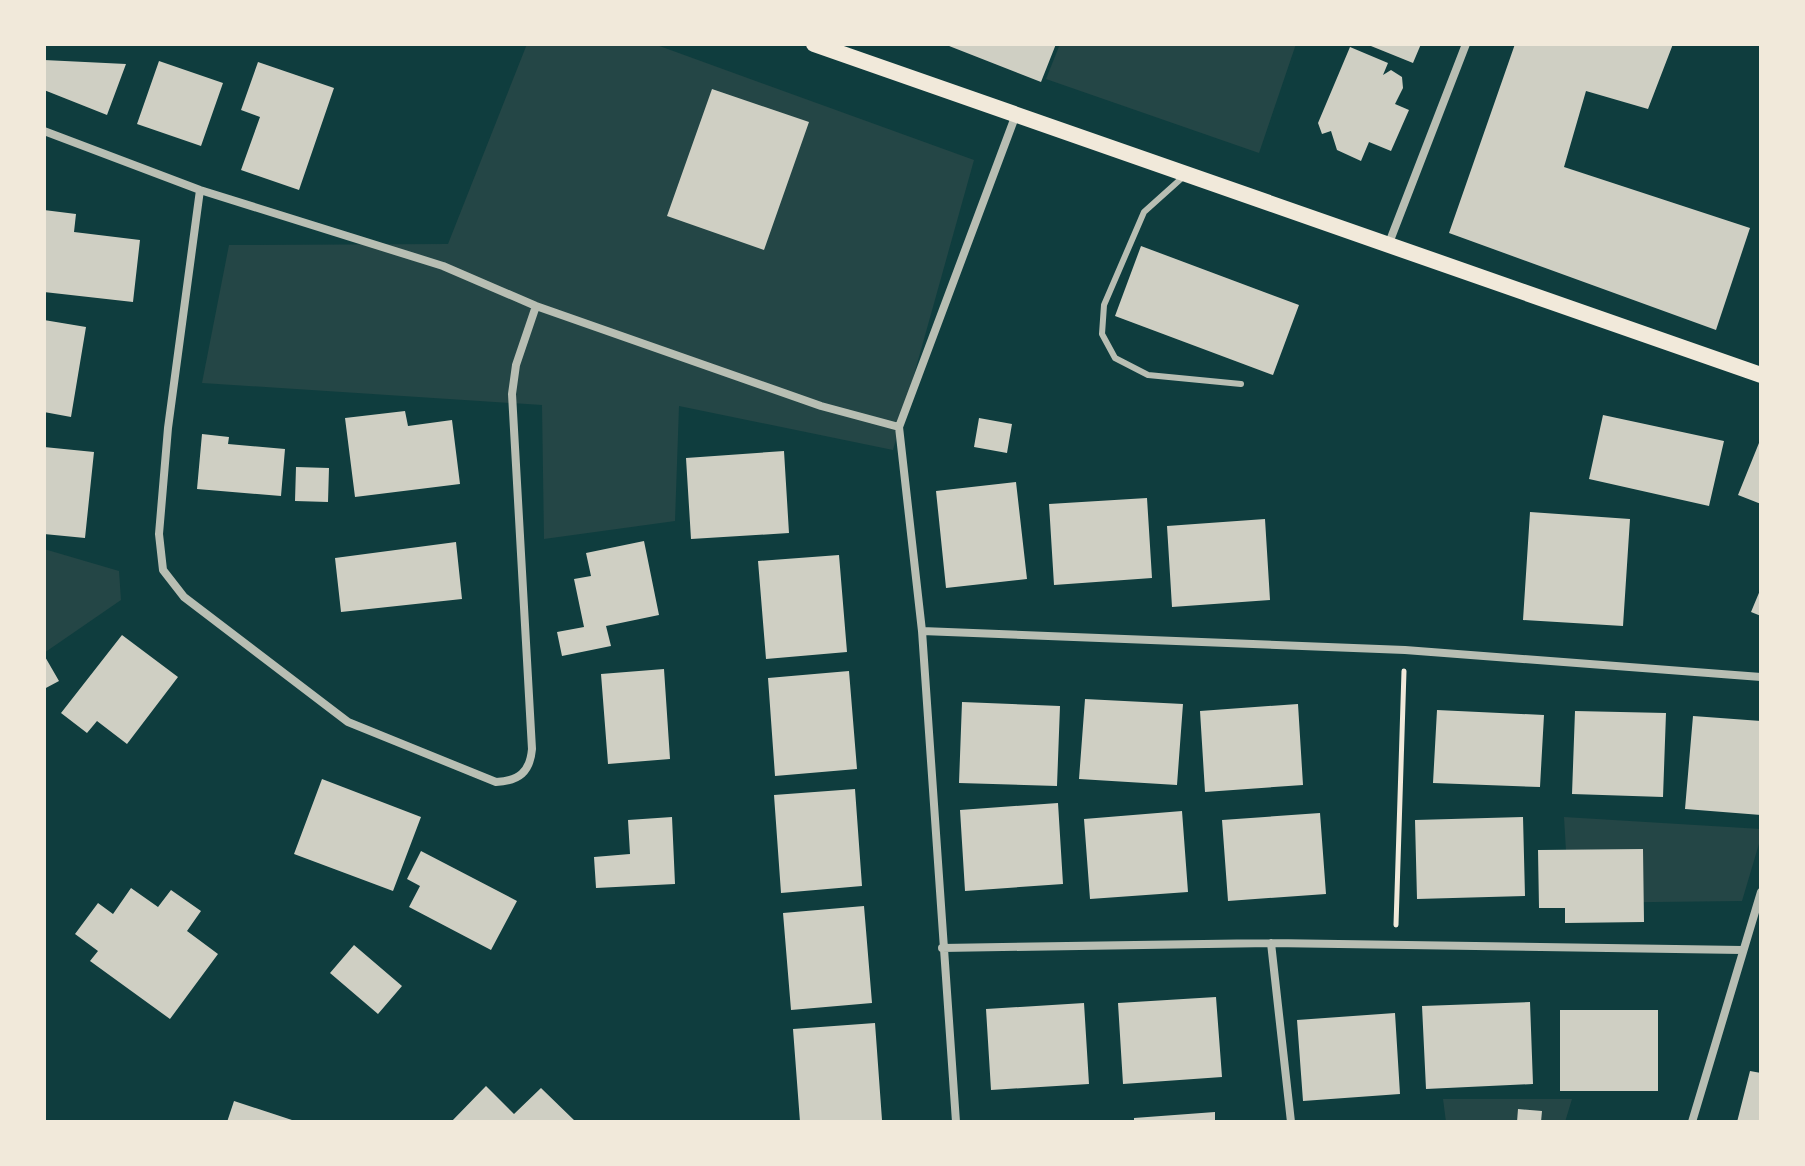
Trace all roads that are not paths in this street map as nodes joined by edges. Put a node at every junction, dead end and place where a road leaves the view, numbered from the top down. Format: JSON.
{"nodes":[{"id":1,"x":814,"y":44,"type":"edge"},
{"id":2,"x":1466,"y":44,"type":"edge"},
{"id":3,"x":1015,"y":117,"type":"junction"},
{"id":4,"x":44,"y":131,"type":"edge"},
{"id":5,"x":1189,"y":172,"type":"junction"},
{"id":6,"x":200,"y":190,"type":"junction"},
{"id":7,"x":1389,"y":243,"type":"junction"},
{"id":8,"x":536,"y":306,"type":"junction"},
{"id":9,"x":1761,"y":375,"type":"edge"},
{"id":10,"x":1241,"y":384,"type":"dead end"},
{"id":11,"x":899,"y":427,"type":"junction"},
{"id":12,"x":922,"y":631,"type":"junction"},
{"id":13,"x":1761,"y":677,"type":"edge"},
{"id":14,"x":1761,"y":892,"type":"edge"},
{"id":15,"x":1271,"y":943,"type":"junction"},
{"id":16,"x":942,"y":948,"type":"junction"},
{"id":17,"x":1742,"y":950,"type":"junction"},
{"id":18,"x":956,"y":1122,"type":"edge"},
{"id":19,"x":1291,"y":1122,"type":"edge"},
{"id":20,"x":1692,"y":1122,"type":"edge"}],
"edges":[{"from":1,"to":3,"type":"main road"},
{"from":2,"to":7,"type":"street"},
{"from":3,"to":5,"type":"main road"},
{"from":3,"to":11,"type":"street"},
{"from":4,"to":6,"type":"street"},
{"from":5,"to":7,"type":"main road"},
{"from":5,"to":10,"type":"lane"},
{"from":6,"to":8,"type":"street"},
{"from":6,"to":8,"type":"street"},
{"from":7,"to":9,"type":"main road"},
{"from":8,"to":11,"type":"street"},
{"from":11,"to":12,"type":"street"},
{"from":12,"to":13,"type":"street"},
{"from":12,"to":16,"type":"street"},
{"from":14,"to":17,"type":"street"},
{"from":15,"to":16,"type":"street"},
{"from":15,"to":17,"type":"street"},
{"from":15,"to":19,"type":"street"},
{"from":16,"to":18,"type":"street"},
{"from":17,"to":20,"type":"street"}]}
